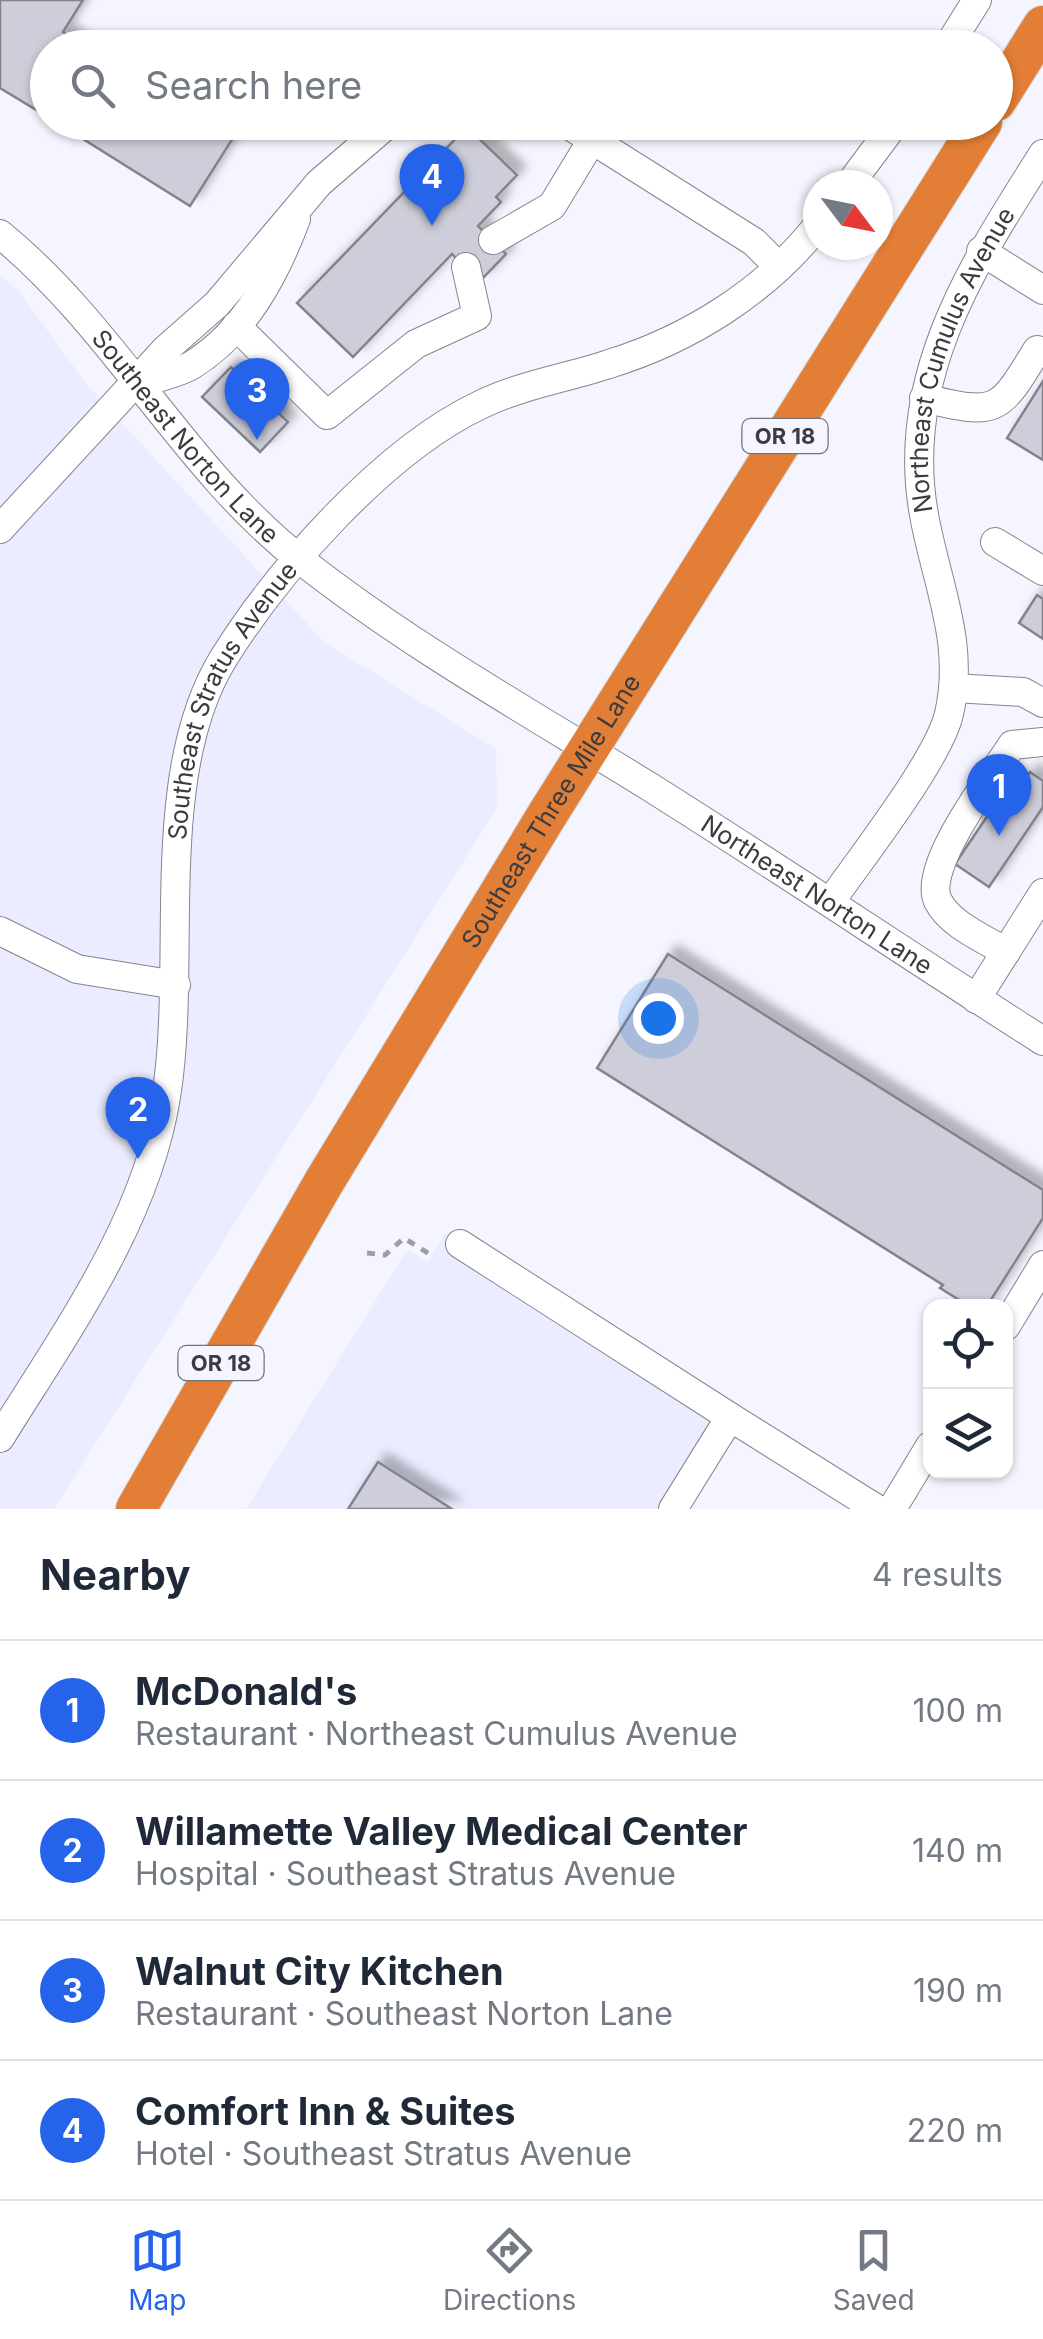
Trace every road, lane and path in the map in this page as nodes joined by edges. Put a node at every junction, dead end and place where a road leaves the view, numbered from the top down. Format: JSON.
{"nodes":[{"id":1,"x":976,"y":0,"type":"edge"},
{"id":2,"x":1043,"y":26,"type":"edge"},
{"id":3,"x":958,"y":30,"type":"edge"},
{"id":4,"x":1013,"y":75,"type":"edge"},
{"id":5,"x":367,"y":140,"type":"edge"},
{"id":6,"x":592,"y":140,"type":"joint"},
{"id":7,"x":883,"y":140,"type":"edge"},
{"id":8,"x":971,"y":140,"type":"edge"},
{"id":9,"x":1043,"y":154,"type":"edge"},
{"id":10,"x":861,"y":170,"type":"edge"},
{"id":11,"x":298,"y":214,"type":"junction"},
{"id":12,"x":0,"y":234,"type":"edge"},
{"id":13,"x":493,"y":240,"type":"dead end"},
{"id":14,"x":803,"y":242,"type":"edge"},
{"id":15,"x":981,"y":251,"type":"junction"},
{"id":16,"x":466,"y":267,"type":"dead end"},
{"id":17,"x":780,"y":268,"type":"junction"},
{"id":18,"x":1043,"y":290,"type":"edge"},
{"id":19,"x":236,"y":326,"type":"junction"},
{"id":20,"x":1037,"y":350,"type":"dead end"},
{"id":21,"x":139,"y":383,"type":"junction"},
{"id":22,"x":924,"y":398,"type":"junction"},
{"id":23,"x":12,"y":501,"type":"edge"},
{"id":24,"x":0,"y":529,"type":"edge"},
{"id":25,"x":995,"y":542,"type":"dead end"},
{"id":26,"x":299,"y":559,"type":"junction"},
{"id":27,"x":1043,"y":571,"type":"edge"},
{"id":28,"x":954,"y":688,"type":"junction"},
{"id":29,"x":1043,"y":703,"type":"edge"},
{"id":30,"x":1043,"y":742,"type":"edge"},
{"id":31,"x":588,"y":749,"type":"junction"},
{"id":32,"x":1043,"y":893,"type":"edge"},
{"id":33,"x":832,"y":901,"type":"junction"},
{"id":34,"x":0,"y":932,"type":"edge"},
{"id":35,"x":1006,"y":952,"type":"junction"},
{"id":36,"x":176,"y":985,"type":"junction"},
{"id":37,"x":976,"y":999,"type":"junction"},
{"id":38,"x":1043,"y":1041,"type":"edge"},
{"id":39,"x":460,"y":1244,"type":"dead end"},
{"id":40,"x":367,"y":1253,"type":"dead end"},
{"id":41,"x":432,"y":1254,"type":"dead end"},
{"id":42,"x":1043,"y":1265,"type":"edge"},
{"id":43,"x":1013,"y":1314,"type":"edge"},
{"id":44,"x":730,"y":1416,"type":"junction"},
{"id":45,"x":0,"y":1438,"type":"edge"},
{"id":46,"x":923,"y":1458,"type":"edge"},
{"id":47,"x":136,"y":1509,"type":"edge"},
{"id":48,"x":673,"y":1509,"type":"edge"},
{"id":49,"x":877,"y":1509,"type":"edge"},
{"id":50,"x":892,"y":1509,"type":"edge"}],
"edges":[{"from":1,"to":3,"type":"street"},
{"from":2,"to":4,"type":"highway"},
{"from":5,"to":11,"type":"street"},
{"from":6,"to":13,"type":"street"},
{"from":6,"to":17,"type":"street"},
{"from":7,"to":10,"type":"street"},
{"from":8,"to":31,"type":"highway","name":"Southeast Three Mile Lane","number":"OR 18"},
{"from":9,"to":15,"type":"street","name":"Northeast Cumulus Avenue"},
{"from":11,"to":19,"type":"street"},
{"from":11,"to":21,"type":"street"},
{"from":12,"to":21,"type":"street","name":"Southeast Norton Lane"},
{"from":14,"to":17,"type":"street","name":"Southeast Stratus Avenue"},
{"from":15,"to":18,"type":"street"},
{"from":15,"to":22,"type":"street","name":"Northeast Cumulus Avenue"},
{"from":16,"to":19,"type":"street"},
{"from":17,"to":26,"type":"street","name":"Southeast Stratus Avenue"},
{"from":19,"to":21,"type":"street"},
{"from":20,"to":22,"type":"street"},
{"from":21,"to":23,"type":"street"},
{"from":21,"to":26,"type":"street","name":"Southeast Norton Lane"},
{"from":22,"to":28,"type":"street","name":"Northeast Cumulus Avenue"},
{"from":23,"to":24,"type":"street"},
{"from":25,"to":27,"type":"street"},
{"from":26,"to":31,"type":"street","name":"Southeast Norton Lane"},
{"from":26,"to":36,"type":"street","name":"Southeast Stratus Avenue"},
{"from":28,"to":29,"type":"street"},
{"from":28,"to":33,"type":"street","name":"Northeast Cumulus Avenue"},
{"from":30,"to":35,"type":"street"},
{"from":31,"to":33,"type":"street","name":"Northeast Norton Lane"},
{"from":31,"to":47,"type":"highway","name":"Southeast Three Mile Lane","number":"OR 18"},
{"from":32,"to":35,"type":"street"},
{"from":33,"to":37,"type":"street","name":"Northeast Norton Lane"},
{"from":34,"to":36,"type":"street"},
{"from":35,"to":37,"type":"street"},
{"from":36,"to":45,"type":"street","name":"Southeast Stratus Avenue"},
{"from":37,"to":38,"type":"street","name":"Northeast Norton Lane"},
{"from":39,"to":44,"type":"street"},
{"from":40,"to":41,"type":"path"},
{"from":42,"to":43,"type":"street"},
{"from":44,"to":48,"type":"street"},
{"from":44,"to":49,"type":"street"},
{"from":46,"to":50,"type":"street"}]}
